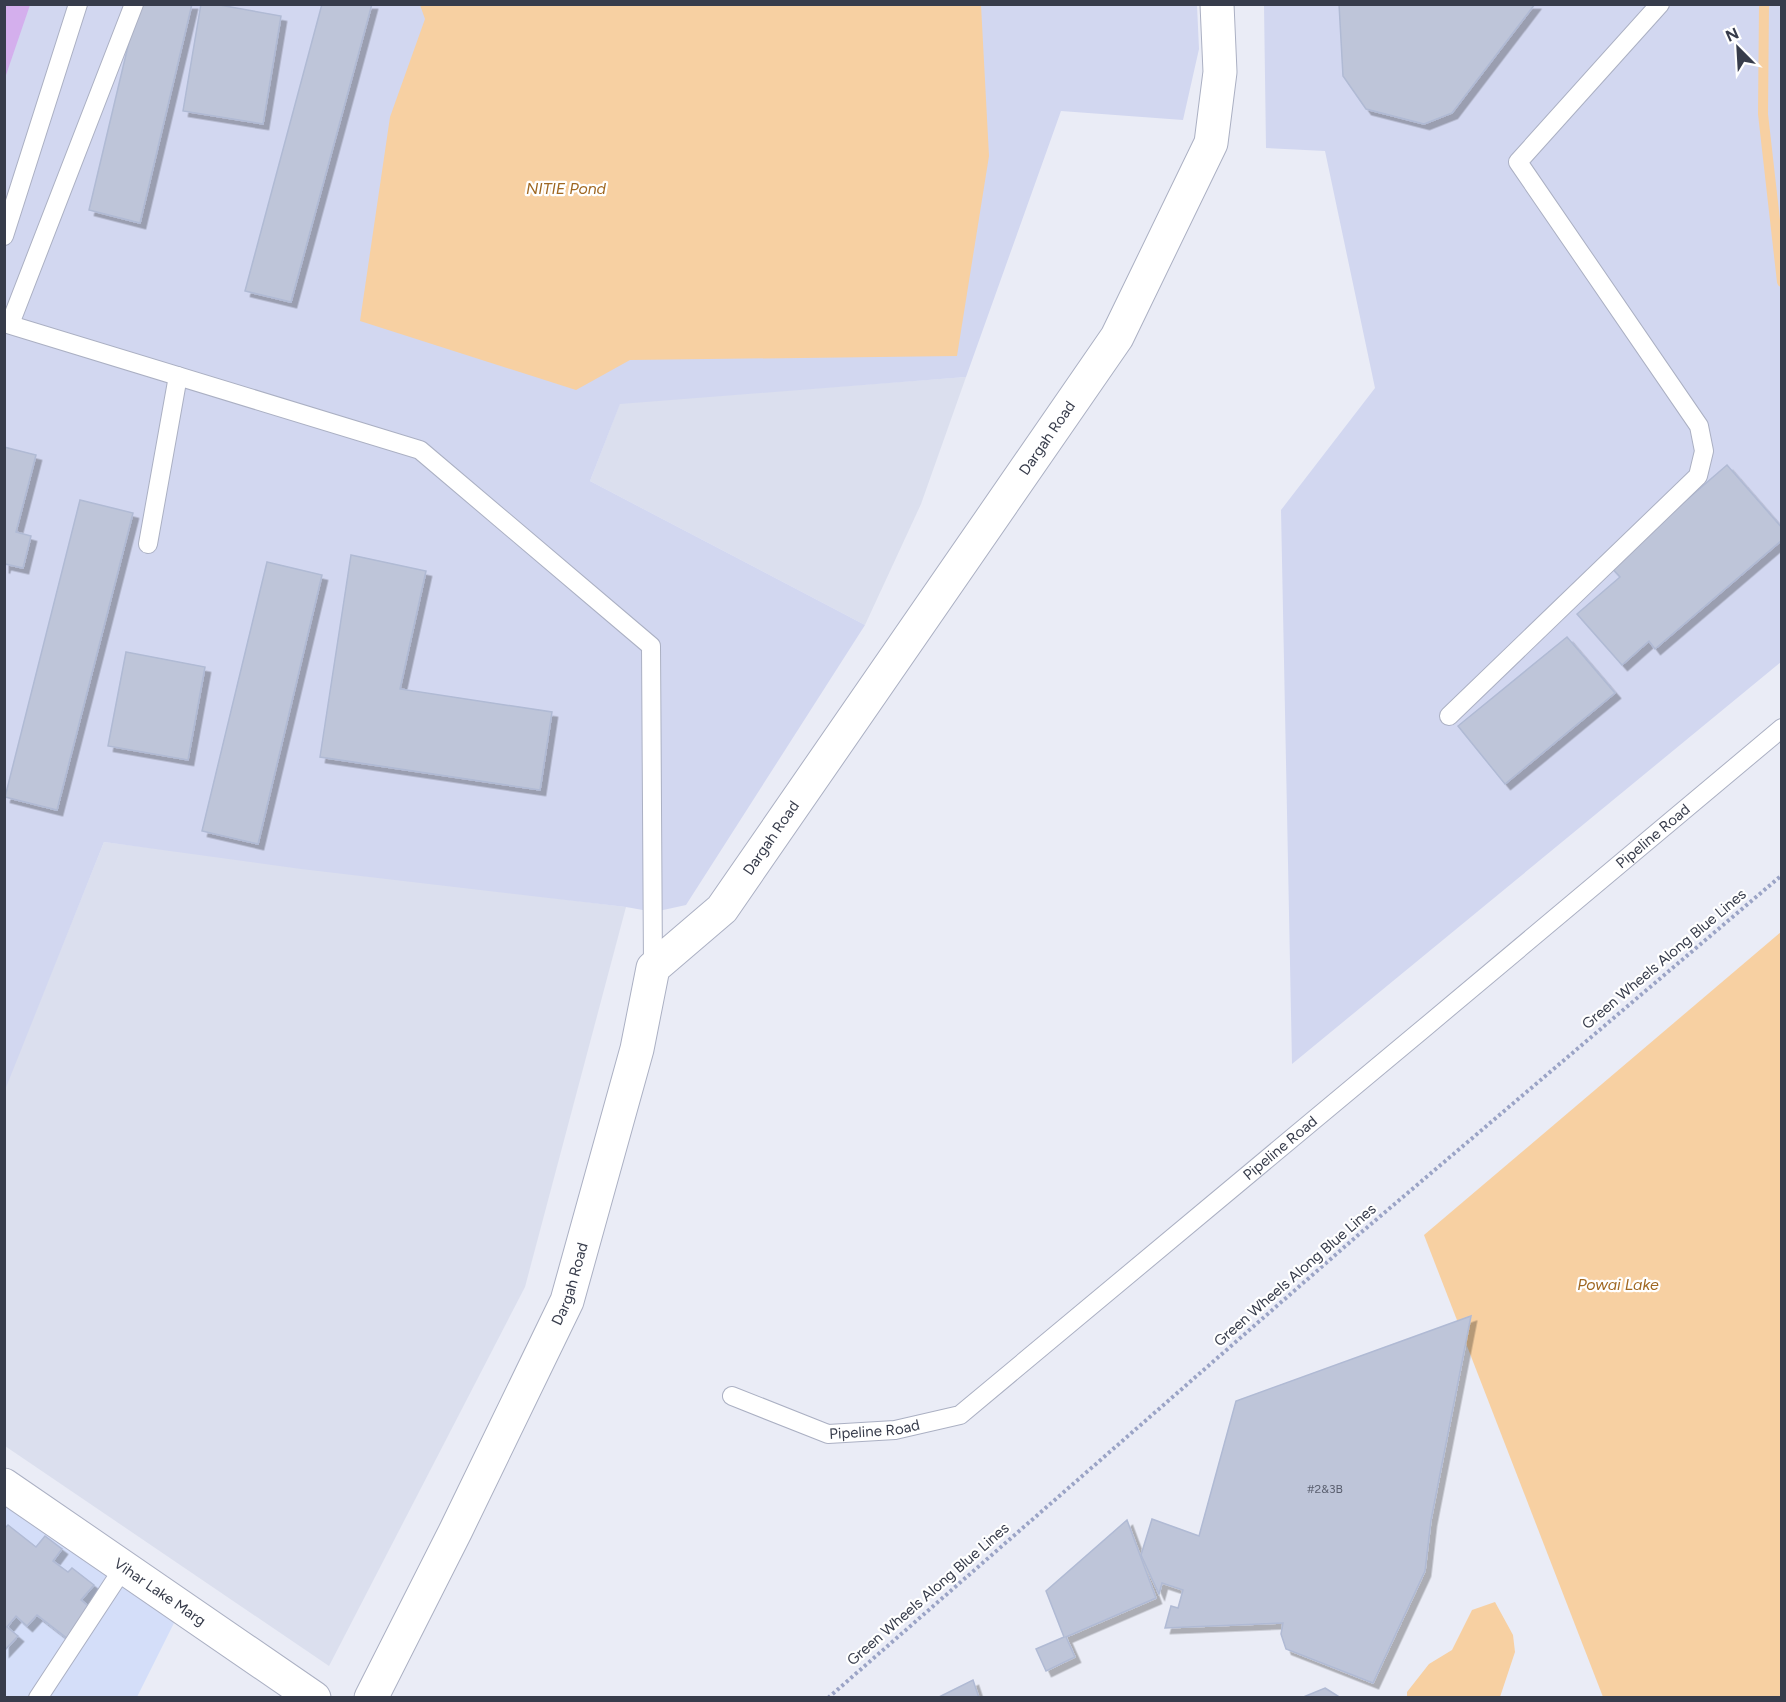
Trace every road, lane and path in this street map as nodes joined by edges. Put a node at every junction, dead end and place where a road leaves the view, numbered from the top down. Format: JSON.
{"nodes":[{"id":1,"x":78,"y":4,"type":"edge"},
{"id":2,"x":134,"y":4,"type":"edge"},
{"id":3,"x":1217,"y":4,"type":"edge"},
{"id":4,"x":1660,"y":4,"type":"edge"},
{"id":5,"x":4,"y":236,"type":"edge"},
{"id":6,"x":7,"y":324,"type":"edge"},
{"id":7,"x":178,"y":376,"type":"junction"},
{"id":8,"x":148,"y":544,"type":"dead end"},
{"id":9,"x":1449,"y":716,"type":"dead end"},
{"id":10,"x":1782,"y":728,"type":"edge"},
{"id":11,"x":1782,"y":875,"type":"edge"},
{"id":12,"x":653,"y":968,"type":"junction"},
{"id":13,"x":732,"y":1395,"type":"dead end"},
{"id":14,"x":4,"y":1485,"type":"edge"},
{"id":15,"x":124,"y":1567,"type":"junction"},
{"id":16,"x":38,"y":1698,"type":"edge"},
{"id":17,"x":315,"y":1698,"type":"edge"},
{"id":18,"x":371,"y":1698,"type":"edge"},
{"id":19,"x":828,"y":1698,"type":"edge"}],
"edges":[{"from":1,"to":5,"type":"lane"},
{"from":2,"to":6,"type":"lane"},
{"from":3,"to":12,"type":"street","name":"Dargah Road"},
{"from":4,"to":9,"type":"lane"},
{"from":6,"to":7,"type":"lane"},
{"from":7,"to":8,"type":"lane"},
{"from":7,"to":12,"type":"lane"},
{"from":10,"to":13,"type":"lane","name":"Pipeline Road"},
{"from":11,"to":19,"type":"path","name":"Green Wheels Along Blue Lines"},
{"from":12,"to":18,"type":"street","name":"Dargah Road"},
{"from":14,"to":15,"type":"street","name":"Vihar Lake Marg"},
{"from":15,"to":16,"type":"lane"},
{"from":15,"to":17,"type":"street","name":"Vihar Lake Marg"}]}
